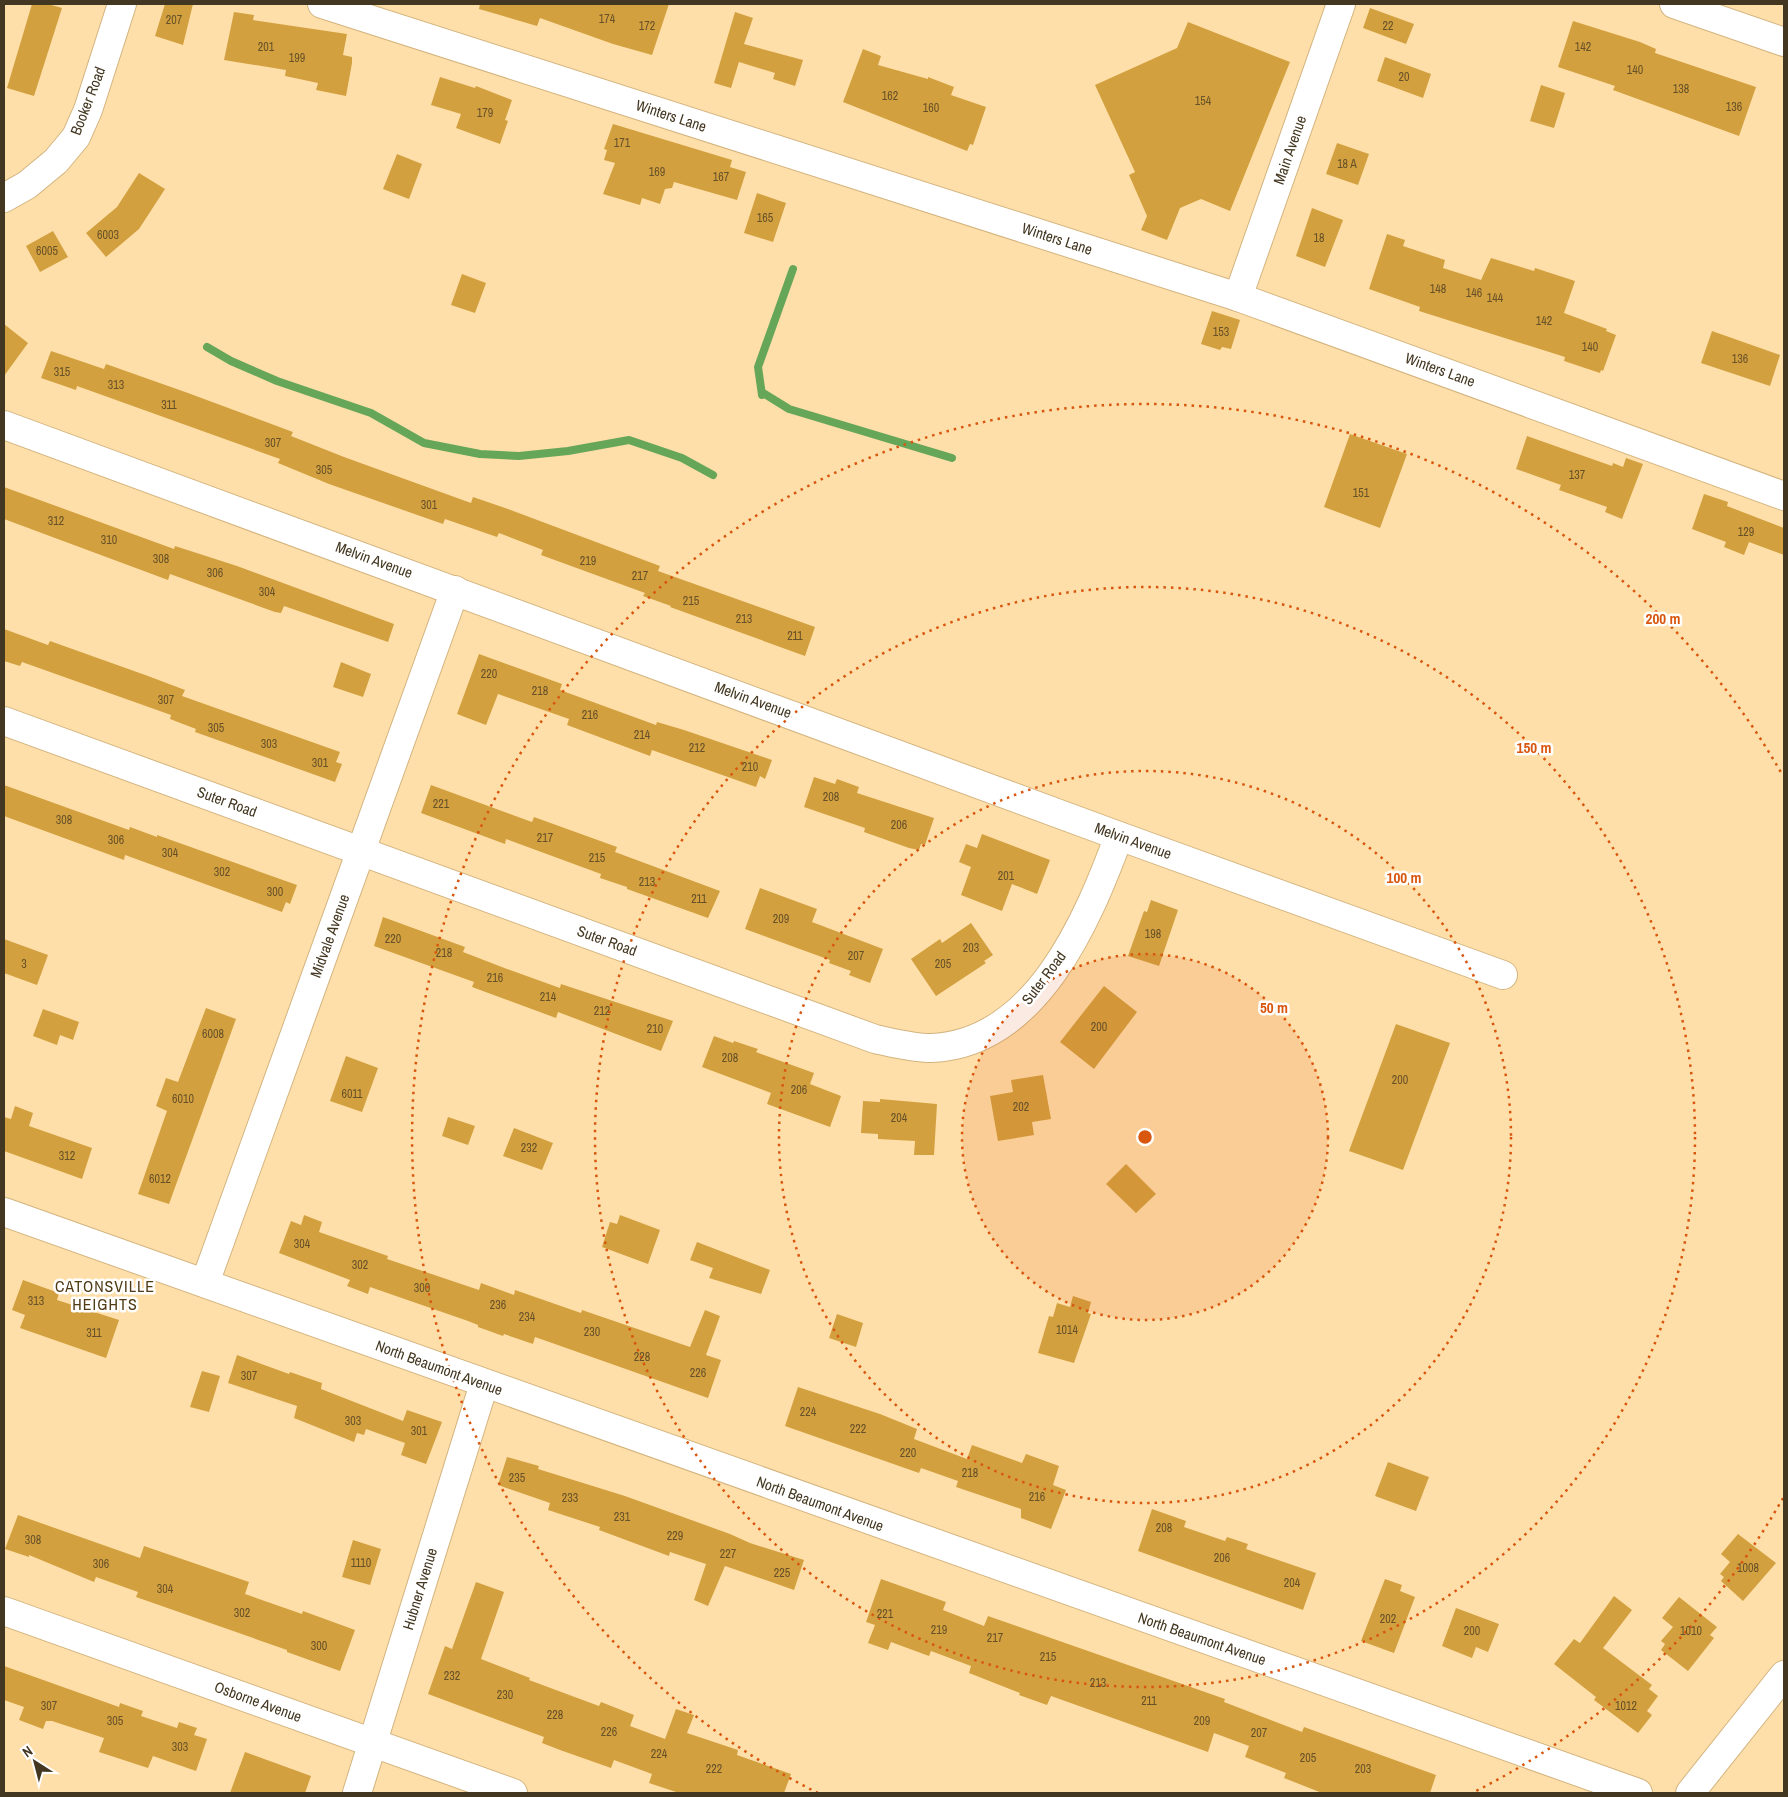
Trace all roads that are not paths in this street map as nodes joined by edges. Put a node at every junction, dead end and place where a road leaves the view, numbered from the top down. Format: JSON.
{"nodes":[{"id":1,"x":122,"y":4,"type":"edge"},
{"id":2,"x":326,"y":4,"type":"edge"},
{"id":3,"x":1341,"y":4,"type":"edge"},
{"id":4,"x":1674,"y":4,"type":"edge"},
{"id":5,"x":1784,"y":42,"type":"edge"},
{"id":6,"x":4,"y":198,"type":"edge"},
{"id":7,"x":1238,"y":297,"type":"junction"},
{"id":8,"x":4,"y":425,"type":"edge"},
{"id":9,"x":1784,"y":496,"type":"edge"},
{"id":10,"x":455,"y":590,"type":"junction"},
{"id":11,"x":4,"y":721,"type":"edge"},
{"id":12,"x":1118,"y":836,"type":"junction"},
{"id":13,"x":361,"y":851,"type":"junction"},
{"id":14,"x":1504,"y":975,"type":"dead end"},
{"id":15,"x":4,"y":1212,"type":"edge"},
{"id":16,"x":204,"y":1283,"type":"junction"},
{"id":17,"x":484,"y":1384,"type":"junction"},
{"id":18,"x":4,"y":1610,"type":"edge"},
{"id":19,"x":1784,"y":1675,"type":"edge"},
{"id":20,"x":372,"y":1743,"type":"junction"},
{"id":21,"x":357,"y":1793,"type":"edge"},
{"id":22,"x":513,"y":1793,"type":"edge"},
{"id":23,"x":1638,"y":1793,"type":"edge"},
{"id":24,"x":1690,"y":1793,"type":"edge"}],
"edges":[{"from":1,"to":6,"type":"street","name":"Booker Road"},
{"from":2,"to":7,"type":"street","name":"Winters Lane"},
{"from":3,"to":7,"type":"street","name":"Main Avenue"},
{"from":4,"to":5,"type":"street"},
{"from":7,"to":9,"type":"street","name":"Winters Lane"},
{"from":8,"to":10,"type":"street","name":"Melvin Avenue"},
{"from":10,"to":12,"type":"street","name":"Melvin Avenue"},
{"from":10,"to":13,"type":"street","name":"Midvale Avenue"},
{"from":11,"to":13,"type":"street","name":"Suter Road"},
{"from":12,"to":13,"type":"street","name":"Suter Road"},
{"from":12,"to":14,"type":"street","name":"Melvin Avenue"},
{"from":13,"to":16,"type":"street","name":"Midvale Avenue"},
{"from":15,"to":16,"type":"street","name":"North Beaumont Avenue"},
{"from":16,"to":17,"type":"street","name":"North Beaumont Avenue"},
{"from":17,"to":20,"type":"street","name":"Hubner Avenue"},
{"from":17,"to":23,"type":"street","name":"North Beaumont Avenue"},
{"from":18,"to":20,"type":"street","name":"Osborne Avenue"},
{"from":19,"to":24,"type":"street"},
{"from":20,"to":21,"type":"street","name":"Hubner Avenue"},
{"from":20,"to":22,"type":"street","name":"Osborne Avenue"}]}
